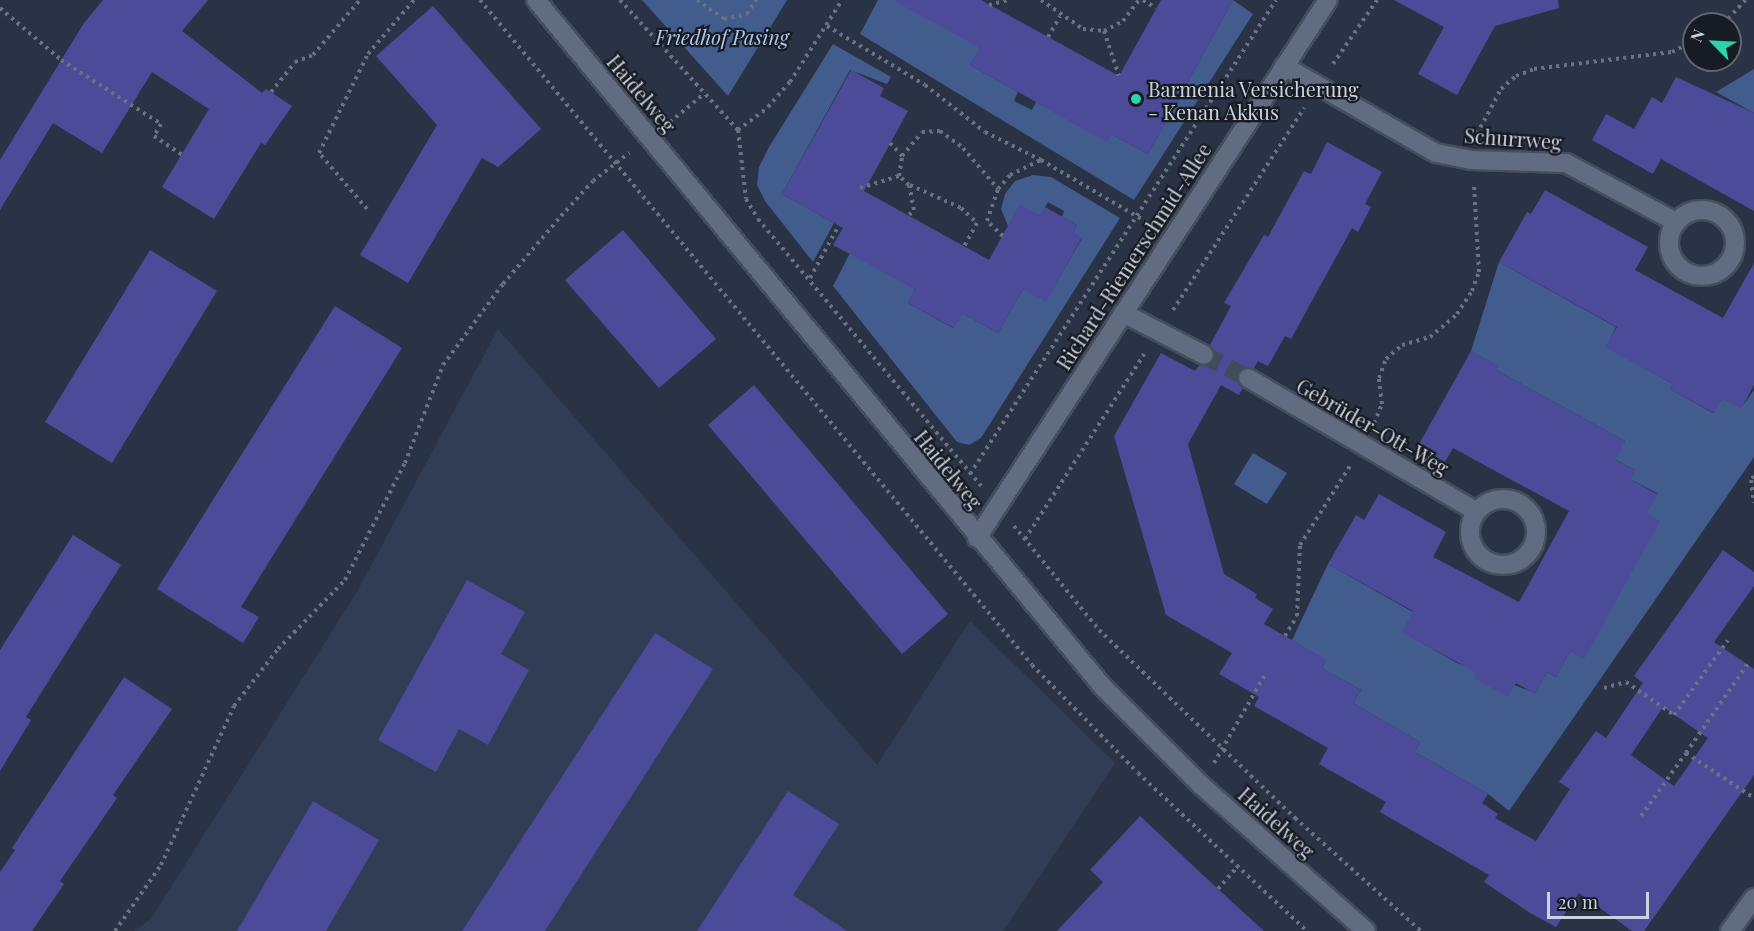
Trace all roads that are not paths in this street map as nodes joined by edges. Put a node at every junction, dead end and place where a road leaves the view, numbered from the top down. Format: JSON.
{"nodes":[{"id":1,"x":536,"y":0,"type":"edge"},
{"id":2,"x":1328,"y":0,"type":"edge"},
{"id":3,"x":1284,"y":66,"type":"junction"},
{"id":4,"x":1676,"y":222,"type":"dead end"},
{"id":5,"x":1124,"y":313,"type":"junction"},
{"id":6,"x":1204,"y":356,"type":"tunnel mouth"},
{"id":7,"x":1248,"y":378,"type":"tunnel mouth"},
{"id":8,"x":1476,"y":512,"type":"dead end"},
{"id":9,"x":977,"y":538,"type":"junction"},
{"id":10,"x":1754,"y":898,"type":"edge"},
{"id":11,"x":1366,"y":931,"type":"edge"},
{"id":12,"x":1730,"y":931,"type":"edge"}],
"edges":[{"from":1,"to":9,"type":"street","name":"Haidelweg"},
{"from":2,"to":3,"type":"street","name":"Richard-Riemerschmid-Allee"},
{"from":3,"to":4,"type":"street","name":"Schurrweg"},
{"from":3,"to":5,"type":"street","name":"Richard-Riemerschmid-Allee"},
{"from":5,"to":6,"type":"street"},
{"from":5,"to":9,"type":"street","name":"Richard-Riemerschmid-Allee"},
{"from":7,"to":8,"type":"street","name":"Gebrüder-Ott-Weg"},
{"from":9,"to":11,"type":"street","name":"Haidelweg"},
{"from":10,"to":12,"type":"street"}]}
